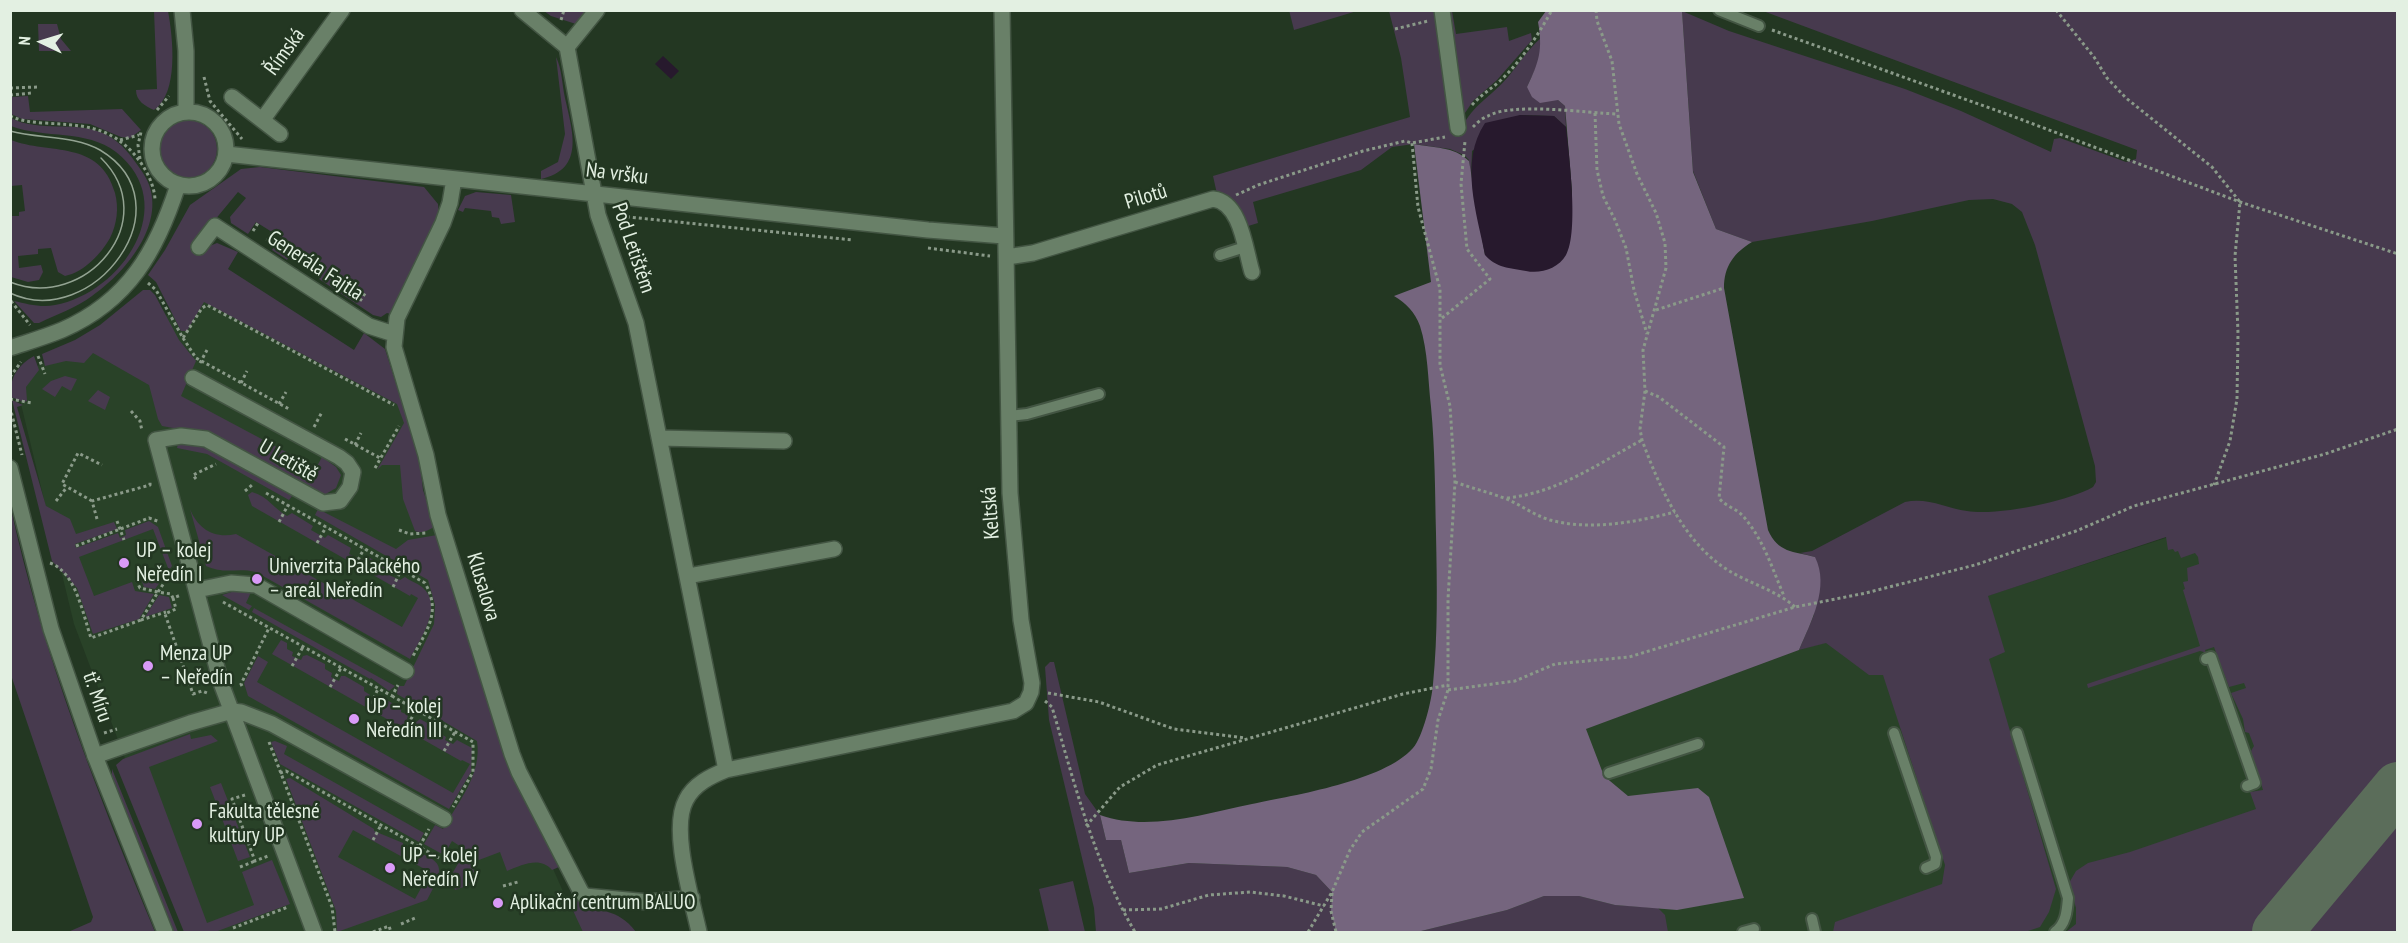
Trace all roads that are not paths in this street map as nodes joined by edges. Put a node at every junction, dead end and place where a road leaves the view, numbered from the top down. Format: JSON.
{"nodes":[{"id":1,"x":182,"y":10,"type":"edge"},
{"id":2,"x":342,"y":10,"type":"edge"},
{"id":3,"x":522,"y":10,"type":"edge"},
{"id":4,"x":597,"y":10,"type":"edge"},
{"id":5,"x":1002,"y":10,"type":"edge"},
{"id":6,"x":1719,"y":10,"type":"edge"},
{"id":7,"x":1442,"y":14,"type":"edge"},
{"id":8,"x":1759,"y":26,"type":"road end"},
{"id":9,"x":567,"y":46,"type":"junction"},
{"id":10,"x":232,"y":97,"type":"dead end"},
{"id":11,"x":186,"y":111,"type":"junction"},
{"id":12,"x":263,"y":119,"type":"junction"},
{"id":13,"x":1458,"y":128,"type":"road end"},
{"id":14,"x":280,"y":134,"type":"dead end"},
{"id":15,"x":226,"y":154,"type":"junction"},
{"id":16,"x":454,"y":179,"type":"junction"},
{"id":17,"x":178,"y":185,"type":"junction"},
{"id":18,"x":593,"y":192,"type":"junction"},
{"id":19,"x":1004,"y":236,"type":"junction"},
{"id":20,"x":199,"y":247,"type":"dead end"},
{"id":21,"x":1245,"y":247,"type":"junction"},
{"id":22,"x":1220,"y":255,"type":"dead end"},
{"id":23,"x":1000,"y":259,"type":"junction"},
{"id":24,"x":1252,"y":272,"type":"dead end"},
{"id":25,"x":394,"y":334,"type":"junction"},
{"id":26,"x":10,"y":348,"type":"edge"},
{"id":27,"x":193,"y":378,"type":"dead end"},
{"id":28,"x":1100,"y":394,"type":"dead end"},
{"id":29,"x":1009,"y":416,"type":"junction"},
{"id":30,"x":660,"y":438,"type":"junction"},
{"id":31,"x":784,"y":441,"type":"dead end"},
{"id":32,"x":10,"y":468,"type":"edge"},
{"id":33,"x":834,"y":549,"type":"dead end"},
{"id":34,"x":688,"y":576,"type":"junction"},
{"id":35,"x":190,"y":592,"type":"junction"},
{"id":36,"x":2206,"y":659,"type":"dead end"},
{"id":37,"x":406,"y":670,"type":"road end"},
{"id":38,"x":232,"y":711,"type":"junction"},
{"id":39,"x":1894,"y":733,"type":"dead end"},
{"id":40,"x":2018,"y":733,"type":"dead end"},
{"id":41,"x":1698,"y":744,"type":"dead end"},
{"id":42,"x":95,"y":756,"type":"junction"},
{"id":43,"x":726,"y":770,"type":"junction"},
{"id":44,"x":1609,"y":773,"type":"dead end"},
{"id":45,"x":2247,"y":786,"type":"dead end"},
{"id":46,"x":447,"y":816,"type":"road end"},
{"id":47,"x":1926,"y":868,"type":"dead end"},
{"id":48,"x":692,"y":898,"type":"junction"},
{"id":49,"x":1812,"y":920,"type":"dead end"},
{"id":50,"x":165,"y":933,"type":"edge"},
{"id":51,"x":314,"y":933,"type":"edge"},
{"id":52,"x":699,"y":933,"type":"edge"},
{"id":53,"x":1815,"y":933,"type":"edge"},
{"id":54,"x":2055,"y":933,"type":"edge"}],
"edges":[{"from":1,"to":11,"type":"street"},
{"from":2,"to":12,"type":"street","name":"Římská"},
{"from":3,"to":9,"type":"street"},
{"from":4,"to":9,"type":"street"},
{"from":5,"to":19,"type":"street","name":"Keltská"},
{"from":6,"to":8,"type":"lane"},
{"from":7,"to":13,"type":"street"},
{"from":9,"to":18,"type":"street","name":"Pod Letištěm"},
{"from":10,"to":12,"type":"street"},
{"from":11,"to":15,"type":"street"},
{"from":11,"to":17,"type":"street"},
{"from":12,"to":14,"type":"street"},
{"from":15,"to":16,"type":"street","name":"Na vršku"},
{"from":15,"to":17,"type":"street"},
{"from":16,"to":18,"type":"street","name":"Na vršku"},
{"from":16,"to":25,"type":"street","name":"Klusalova"},
{"from":17,"to":26,"type":"street"},
{"from":18,"to":19,"type":"street","name":"Na vršku"},
{"from":18,"to":30,"type":"street","name":"Pod Letištěm"},
{"from":19,"to":23,"type":"street","name":"Keltská"},
{"from":20,"to":25,"type":"street","name":"Generála Fajtla"},
{"from":21,"to":22,"type":"lane"},
{"from":21,"to":23,"type":"street","name":"Pilotů"},
{"from":21,"to":24,"type":"street"},
{"from":23,"to":29,"type":"street","name":"Keltská"},
{"from":25,"to":48,"type":"street","name":"Klusalova"},
{"from":27,"to":35,"type":"street","name":"U Letiště"},
{"from":28,"to":29,"type":"lane"},
{"from":29,"to":43,"type":"street","name":"Keltská"},
{"from":30,"to":31,"type":"street"},
{"from":30,"to":34,"type":"street","name":"Pod Letištěm"},
{"from":32,"to":42,"type":"street","name":"tř. Míru"},
{"from":33,"to":34,"type":"street"},
{"from":34,"to":43,"type":"street","name":"Pod Letištěm"},
{"from":35,"to":37,"type":"street"},
{"from":35,"to":38,"type":"street","name":"U Letiště"},
{"from":36,"to":45,"type":"lane"},
{"from":38,"to":42,"type":"street"},
{"from":38,"to":46,"type":"street"},
{"from":38,"to":51,"type":"street","name":"U Letiště"},
{"from":39,"to":47,"type":"lane"},
{"from":40,"to":54,"type":"lane"},
{"from":41,"to":44,"type":"lane"},
{"from":42,"to":50,"type":"street","name":"tř. Míru"},
{"from":43,"to":48,"type":"street"},
{"from":48,"to":52,"type":"street"},
{"from":49,"to":53,"type":"lane"}]}
